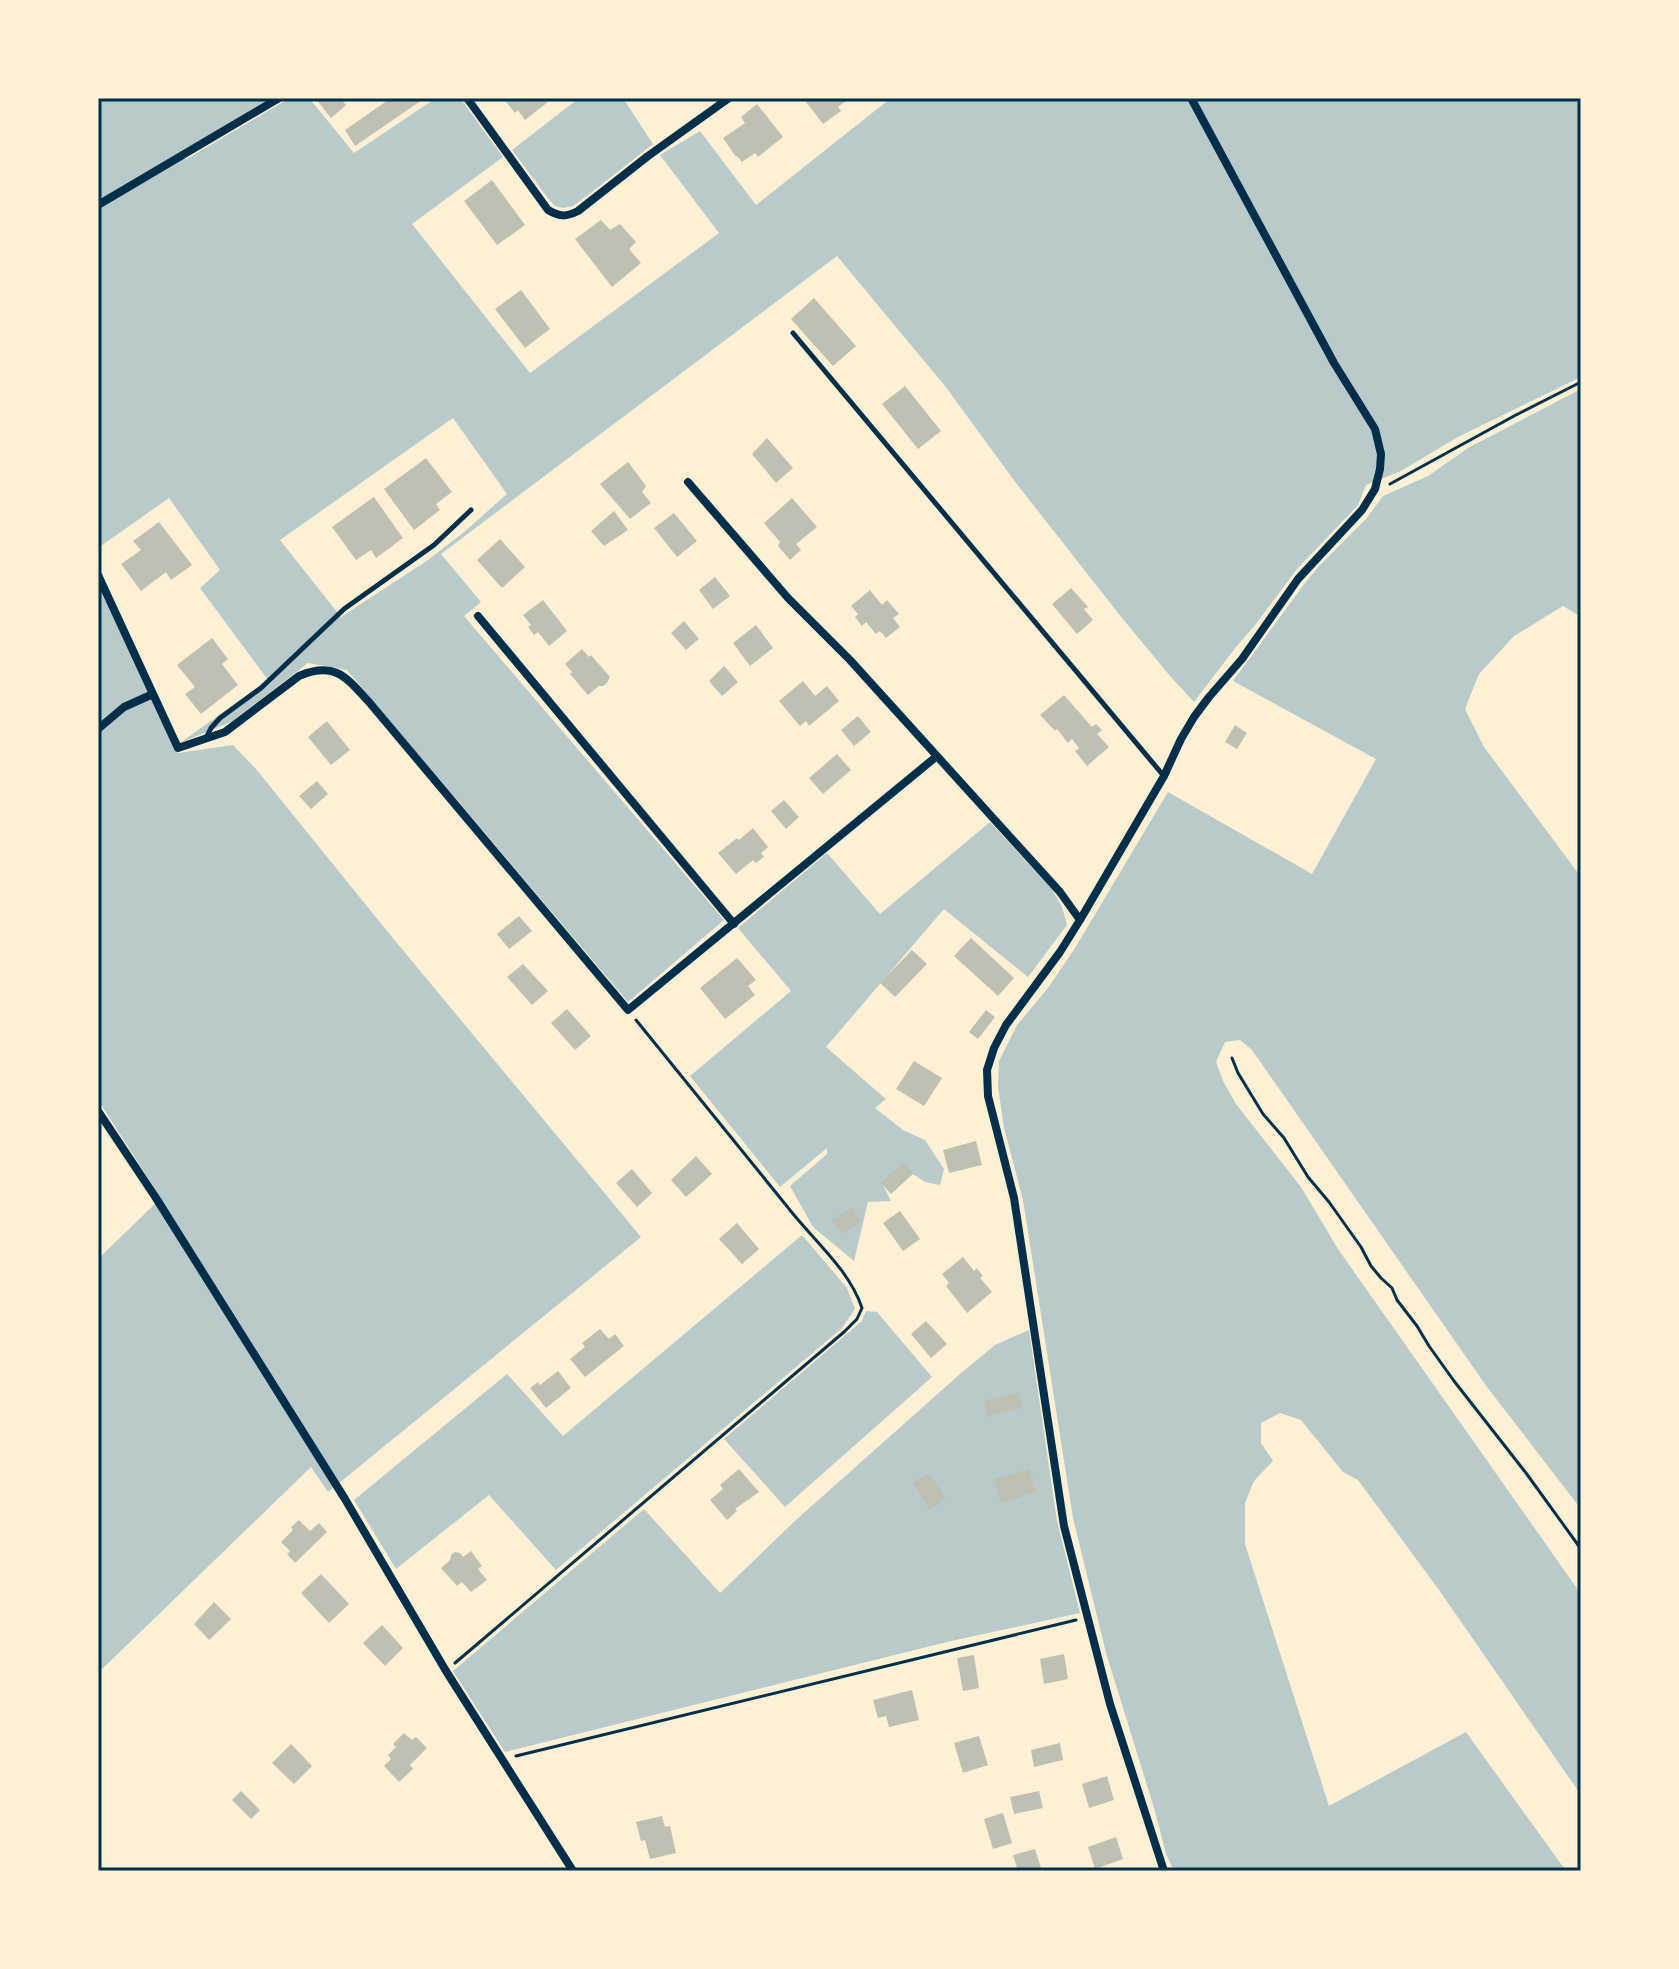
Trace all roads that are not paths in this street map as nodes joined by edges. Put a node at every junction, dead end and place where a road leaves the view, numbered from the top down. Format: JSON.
{"nodes":[{"id":1,"x":279,"y":98,"type":"edge"},
{"id":2,"x":467,"y":98,"type":"edge"},
{"id":3,"x":729,"y":98,"type":"edge"},
{"id":4,"x":1191,"y":98,"type":"edge"},
{"id":5,"x":98,"y":205,"type":"edge"},
{"id":6,"x":793,"y":333,"type":"dead end"},
{"id":7,"x":688,"y":482,"type":"dead end"},
{"id":8,"x":471,"y":510,"type":"dead end"},
{"id":9,"x":98,"y":575,"type":"edge"},
{"id":10,"x":478,"y":616,"type":"dead end"},
{"id":11,"x":153,"y":694,"type":"junction"},
{"id":12,"x":98,"y":729,"type":"edge"},
{"id":13,"x":205,"y":740,"type":"junction"},
{"id":14,"x":937,"y":756,"type":"junction"},
{"id":15,"x":1164,"y":776,"type":"junction"},
{"id":16,"x":1080,"y":920,"type":"junction"},
{"id":17,"x":734,"y":924,"type":"junction"},
{"id":18,"x":98,"y":1111,"type":"edge"},
{"id":19,"x":573,"y":1871,"type":"edge"},
{"id":20,"x":1164,"y":1871,"type":"edge"}],
"edges":[{"from":1,"to":5,"type":"street"},
{"from":2,"to":3,"type":"street"},
{"from":4,"to":15,"type":"street"},
{"from":6,"to":15,"type":"lane"},
{"from":7,"to":14,"type":"street"},
{"from":8,"to":13,"type":"lane"},
{"from":9,"to":11,"type":"street"},
{"from":10,"to":17,"type":"street"},
{"from":11,"to":12,"type":"street"},
{"from":11,"to":13,"type":"street"},
{"from":13,"to":17,"type":"street"},
{"from":14,"to":16,"type":"street"},
{"from":14,"to":17,"type":"street"},
{"from":15,"to":16,"type":"street"},
{"from":16,"to":20,"type":"street"},
{"from":18,"to":19,"type":"street"}]}
